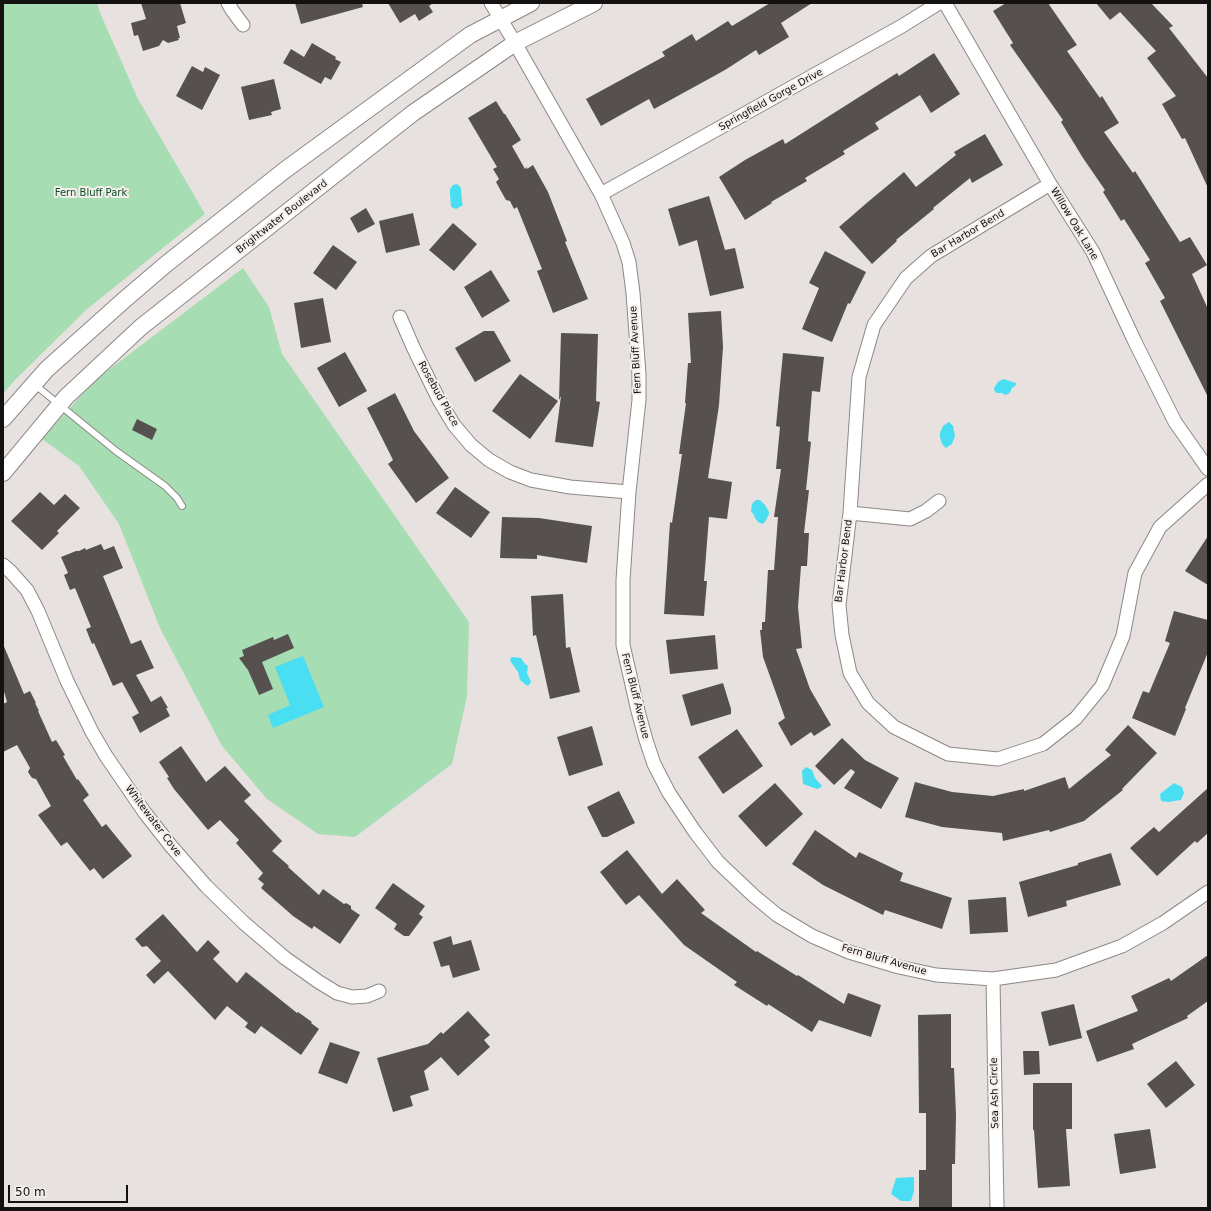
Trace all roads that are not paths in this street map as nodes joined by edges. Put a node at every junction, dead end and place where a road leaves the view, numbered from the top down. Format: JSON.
{"nodes":[{"id":1,"x":228,"y":3,"type":"edge"},
{"id":2,"x":491,"y":3,"type":"edge"},
{"id":3,"x":532,"y":3,"type":"edge"},
{"id":4,"x":594,"y":3,"type":"edge"},
{"id":5,"x":939,"y":3,"type":"edge"},
{"id":6,"x":945,"y":3,"type":"edge"},
{"id":7,"x":500,"y":19,"type":"junction"},
{"id":8,"x":243,"y":25,"type":"dead end"},
{"id":9,"x":515,"y":43,"type":"junction"},
{"id":10,"x":1050,"y":184,"type":"junction"},
{"id":11,"x":601,"y":194,"type":"junction"},
{"id":12,"x":400,"y":317,"type":"dead end"},
{"id":13,"x":34,"y":384,"type":"junction"},
{"id":14,"x":60,"y":404,"type":"junction"},
{"id":15,"x":3,"y":419,"type":"edge"},
{"id":16,"x":1208,"y":469,"type":"edge"},
{"id":17,"x":3,"y":473,"type":"edge"},
{"id":18,"x":1208,"y":484,"type":"edge"},
{"id":19,"x":629,"y":492,"type":"junction"},
{"id":20,"x":939,"y":501,"type":"dead end"},
{"id":21,"x":182,"y":506,"type":"dead end"},
{"id":22,"x":850,"y":513,"type":"junction"},
{"id":23,"x":3,"y":565,"type":"edge"},
{"id":24,"x":1208,"y":892,"type":"edge"},
{"id":25,"x":993,"y":978,"type":"junction"},
{"id":26,"x":379,"y":991,"type":"dead end"},
{"id":27,"x":997,"y":1208,"type":"edge"}],
"edges":[{"from":1,"to":8,"type":"street"},
{"from":2,"to":7,"type":"street","name":"Fern Bluff Avenue"},
{"from":3,"to":7,"type":"street"},
{"from":4,"to":9,"type":"street","name":"Brightwater Boulevard"},
{"from":5,"to":11,"type":"street","name":"Springfield Gorge Drive"},
{"from":6,"to":10,"type":"street","name":"Willow Oak Lane"},
{"from":7,"to":9,"type":"street","name":"Fern Bluff Avenue"},
{"from":7,"to":13,"type":"street"},
{"from":9,"to":11,"type":"street","name":"Fern Bluff Avenue"},
{"from":9,"to":14,"type":"street","name":"Brightwater Boulevard"},
{"from":10,"to":16,"type":"street","name":"Willow Oak Lane"},
{"from":10,"to":22,"type":"street","name":"Bar Harbor Bend"},
{"from":11,"to":19,"type":"street","name":"Fern Bluff Avenue"},
{"from":12,"to":19,"type":"street","name":"Rosebud Place"},
{"from":13,"to":14,"type":"lane"},
{"from":13,"to":15,"type":"street"},
{"from":14,"to":17,"type":"street","name":"Brightwater Boulevard"},
{"from":14,"to":21,"type":"lane"},
{"from":18,"to":22,"type":"street","name":"Bar Harbor Bend"},
{"from":19,"to":25,"type":"street","name":"Fern Bluff Avenue"},
{"from":20,"to":22,"type":"street"},
{"from":23,"to":26,"type":"street","name":"Whitewater Cove"},
{"from":24,"to":25,"type":"street","name":"Fern Bluff Avenue"},
{"from":25,"to":27,"type":"street","name":"Sea Ash Circle"}]}
